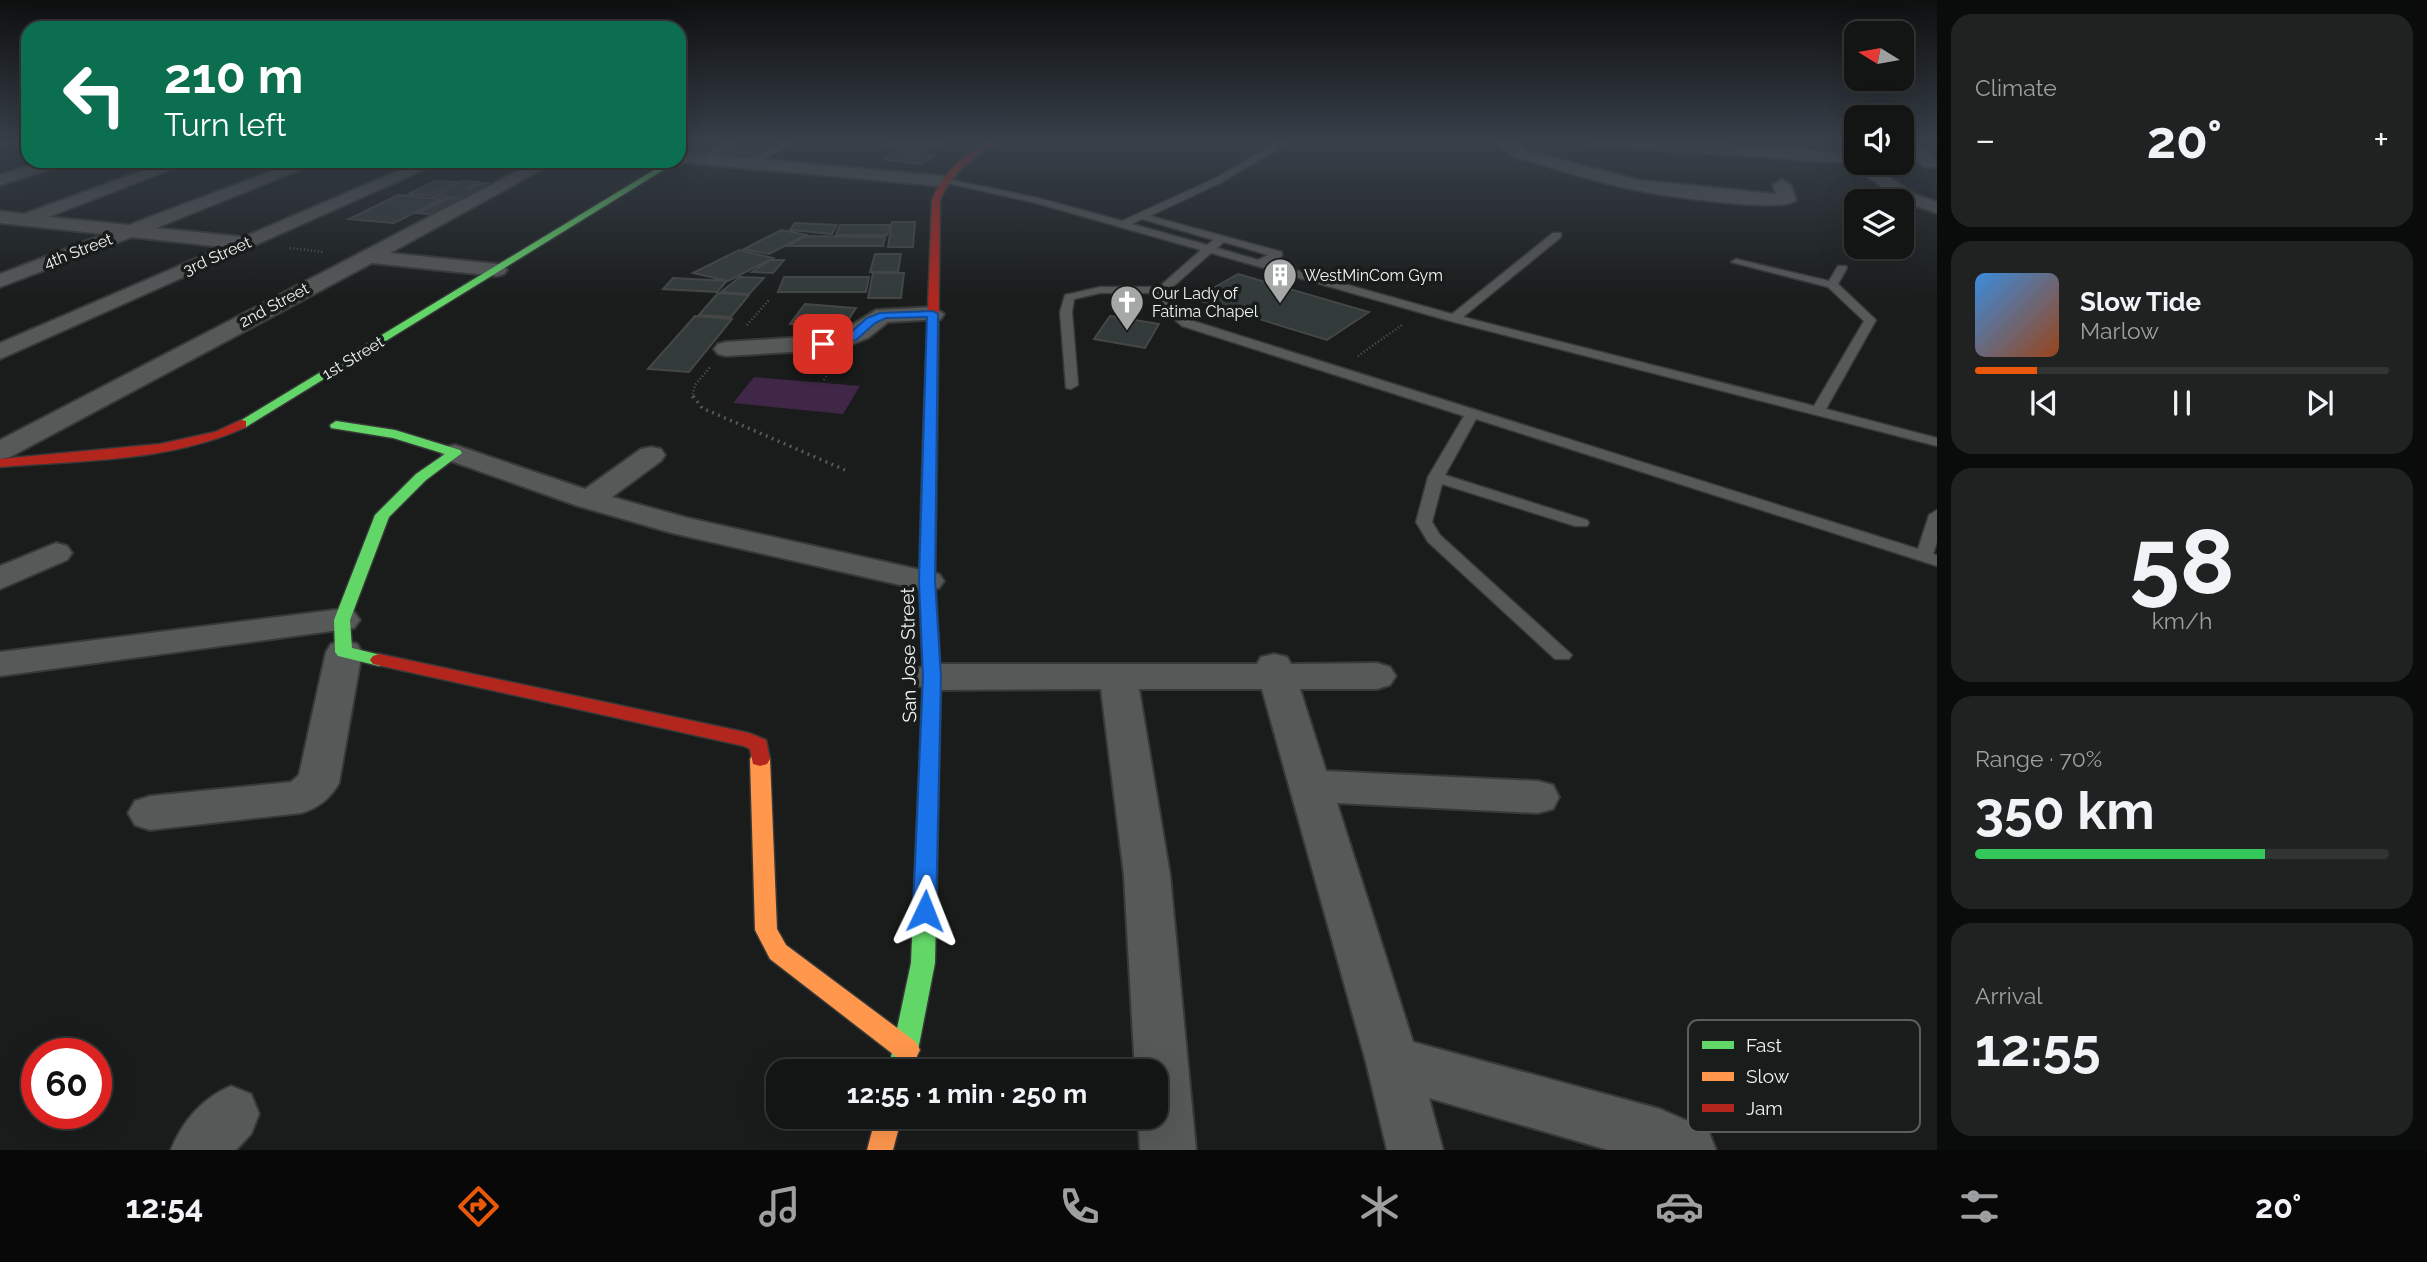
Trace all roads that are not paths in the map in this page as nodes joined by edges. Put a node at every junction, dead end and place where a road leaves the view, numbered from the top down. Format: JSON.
{"nodes":[{"id":1,"x":93,"y":194,"type":"edge"},
{"id":2,"x":227,"y":194,"type":"edge"},
{"id":3,"x":359,"y":194,"type":"edge"},
{"id":4,"x":486,"y":194,"type":"edge"},
{"id":5,"x":620,"y":194,"type":"edge"},
{"id":6,"x":938,"y":194,"type":"edge"},
{"id":7,"x":1003,"y":194,"type":"edge"},
{"id":8,"x":1191,"y":194,"type":"edge"},
{"id":9,"x":1704,"y":194,"type":"edge"},
{"id":10,"x":1785,"y":194,"type":"edge"},
{"id":11,"x":1902,"y":194,"type":"edge"},
{"id":12,"x":1937,"y":208,"type":"edge"},
{"id":13,"x":0,"y":217,"type":"edge"},
{"id":14,"x":1144,"y":217,"type":"junction"},
{"id":15,"x":22,"y":219,"type":"junction"},
{"id":16,"x":1122,"y":225,"type":"junction"},
{"id":17,"x":0,"y":227,"type":"edge"},
{"id":18,"x":131,"y":230,"type":"junction"},
{"id":19,"x":1557,"y":235,"type":"dead end"},
{"id":20,"x":1223,"y":238,"type":"junction"},
{"id":21,"x":245,"y":243,"type":"junction"},
{"id":22,"x":1206,"y":249,"type":"junction"},
{"id":23,"x":366,"y":256,"type":"junction"},
{"id":24,"x":1736,"y":262,"type":"dead end"},
{"id":25,"x":1258,"y":264,"type":"junction"},
{"id":26,"x":1842,"y":268,"type":"dead end"},
{"id":27,"x":497,"y":270,"type":"junction"},
{"id":28,"x":0,"y":281,"type":"edge"},
{"id":29,"x":1832,"y":285,"type":"junction"},
{"id":30,"x":1162,"y":290,"type":"junction"},
{"id":31,"x":933,"y":314,"type":"junction"},
{"id":32,"x":1454,"y":318,"type":"junction"},
{"id":33,"x":726,"y":349,"type":"road end"},
{"id":34,"x":0,"y":352,"type":"edge"},
{"id":35,"x":1071,"y":385,"type":"dead end"},
{"id":36,"x":1473,"y":412,"type":"junction"},
{"id":37,"x":1818,"y":412,"type":"junction"},
{"id":38,"x":336,"y":425,"type":"dead end"},
{"id":39,"x":1937,"y":442,"type":"edge"},
{"id":40,"x":0,"y":451,"type":"edge"},
{"id":41,"x":455,"y":453,"type":"junction"},
{"id":42,"x":651,"y":455,"type":"dead end"},
{"id":43,"x":0,"y":463,"type":"edge"},
{"id":44,"x":1436,"y":477,"type":"junction"},
{"id":45,"x":589,"y":500,"type":"junction"},
{"id":46,"x":1937,"y":515,"type":"edge"},
{"id":47,"x":1581,"y":523,"type":"dead end"},
{"id":48,"x":56,"y":553,"type":"dead end"},
{"id":49,"x":1931,"y":559,"type":"edge"},
{"id":50,"x":0,"y":579,"type":"edge"},
{"id":51,"x":927,"y":581,"type":"junction"},
{"id":52,"x":343,"y":636,"type":"junction"},
{"id":53,"x":1562,"y":655,"type":"dead end"},
{"id":54,"x":0,"y":664,"type":"edge"},
{"id":55,"x":1275,"y":671,"type":"junction"},
{"id":56,"x":1118,"y":676,"type":"junction"},
{"id":57,"x":932,"y":677,"type":"junction"},
{"id":58,"x":1377,"y":677,"type":"dead end"},
{"id":59,"x":1311,"y":786,"type":"junction"},
{"id":60,"x":1538,"y":797,"type":"dead end"},
{"id":61,"x":149,"y":813,"type":"dead end"},
{"id":62,"x":907,"y":1050,"type":"junction"},
{"id":63,"x":904,"y":1059,"type":"edge"},
{"id":64,"x":1393,"y":1062,"type":"junction"},
{"id":65,"x":886,"y":1129,"type":"edge"},
{"id":66,"x":880,"y":1150,"type":"edge"},
{"id":67,"x":1168,"y":1150,"type":"edge"},
{"id":68,"x":1415,"y":1150,"type":"edge"},
{"id":69,"x":1688,"y":1150,"type":"edge"}],
"edges":[{"from":1,"to":15,"type":"street"},
{"from":2,"to":18,"type":"street","name":"4th Street"},
{"from":3,"to":21,"type":"street","name":"3rd Street"},
{"from":4,"to":23,"type":"street","name":"2nd Street"},
{"from":5,"to":27,"type":"street","name":"1st Street"},
{"from":6,"to":31,"type":"street","name":"San Jose Street"},
{"from":7,"to":16,"type":"lane"},
{"from":8,"to":14,"type":"lane"},
{"from":9,"to":10,"type":"street"},
{"from":11,"to":12,"type":"street"},
{"from":13,"to":15,"type":"street"},
{"from":14,"to":16,"type":"lane"},
{"from":14,"to":20,"type":"lane"},
{"from":15,"to":17,"type":"street"},
{"from":15,"to":18,"type":"street"},
{"from":16,"to":22,"type":"lane"},
{"from":18,"to":21,"type":"street"},
{"from":18,"to":28,"type":"street","name":"4th Street"},
{"from":19,"to":32,"type":"lane"},
{"from":20,"to":22,"type":"lane"},
{"from":20,"to":25,"type":"lane"},
{"from":21,"to":34,"type":"street","name":"3rd Street"},
{"from":22,"to":25,"type":"lane"},
{"from":22,"to":30,"type":"lane"},
{"from":23,"to":27,"type":"street"},
{"from":23,"to":40,"type":"street","name":"2nd Street"},
{"from":24,"to":29,"type":"lane"},
{"from":25,"to":32,"type":"lane"},
{"from":26,"to":29,"type":"lane"},
{"from":27,"to":43,"type":"street","name":"1st Street"},
{"from":29,"to":37,"type":"lane"},
{"from":30,"to":35,"type":"lane"},
{"from":30,"to":36,"type":"lane"},
{"from":31,"to":33,"type":"street"},
{"from":31,"to":51,"type":"street","name":"San Jose Street"},
{"from":32,"to":37,"type":"lane"},
{"from":36,"to":44,"type":"lane"},
{"from":36,"to":49,"type":"lane"},
{"from":37,"to":39,"type":"lane"},
{"from":38,"to":41,"type":"street"},
{"from":41,"to":45,"type":"street"},
{"from":41,"to":52,"type":"street"},
{"from":42,"to":45,"type":"street"},
{"from":44,"to":47,"type":"lane"},
{"from":44,"to":53,"type":"lane"},
{"from":45,"to":51,"type":"street"},
{"from":46,"to":49,"type":"lane"},
{"from":48,"to":50,"type":"street"},
{"from":51,"to":57,"type":"street","name":"San Jose Street"},
{"from":52,"to":54,"type":"street"},
{"from":52,"to":61,"type":"street"},
{"from":52,"to":62,"type":"street"},
{"from":55,"to":56,"type":"street"},
{"from":55,"to":58,"type":"street"},
{"from":55,"to":59,"type":"street"},
{"from":56,"to":57,"type":"street"},
{"from":56,"to":67,"type":"street"},
{"from":57,"to":62,"type":"street","name":"San Jose Street"},
{"from":59,"to":60,"type":"street"},
{"from":59,"to":64,"type":"street"},
{"from":62,"to":63,"type":"street","name":"San Jose Street"},
{"from":64,"to":68,"type":"street"},
{"from":64,"to":69,"type":"street"},
{"from":65,"to":66,"type":"street"}]}
